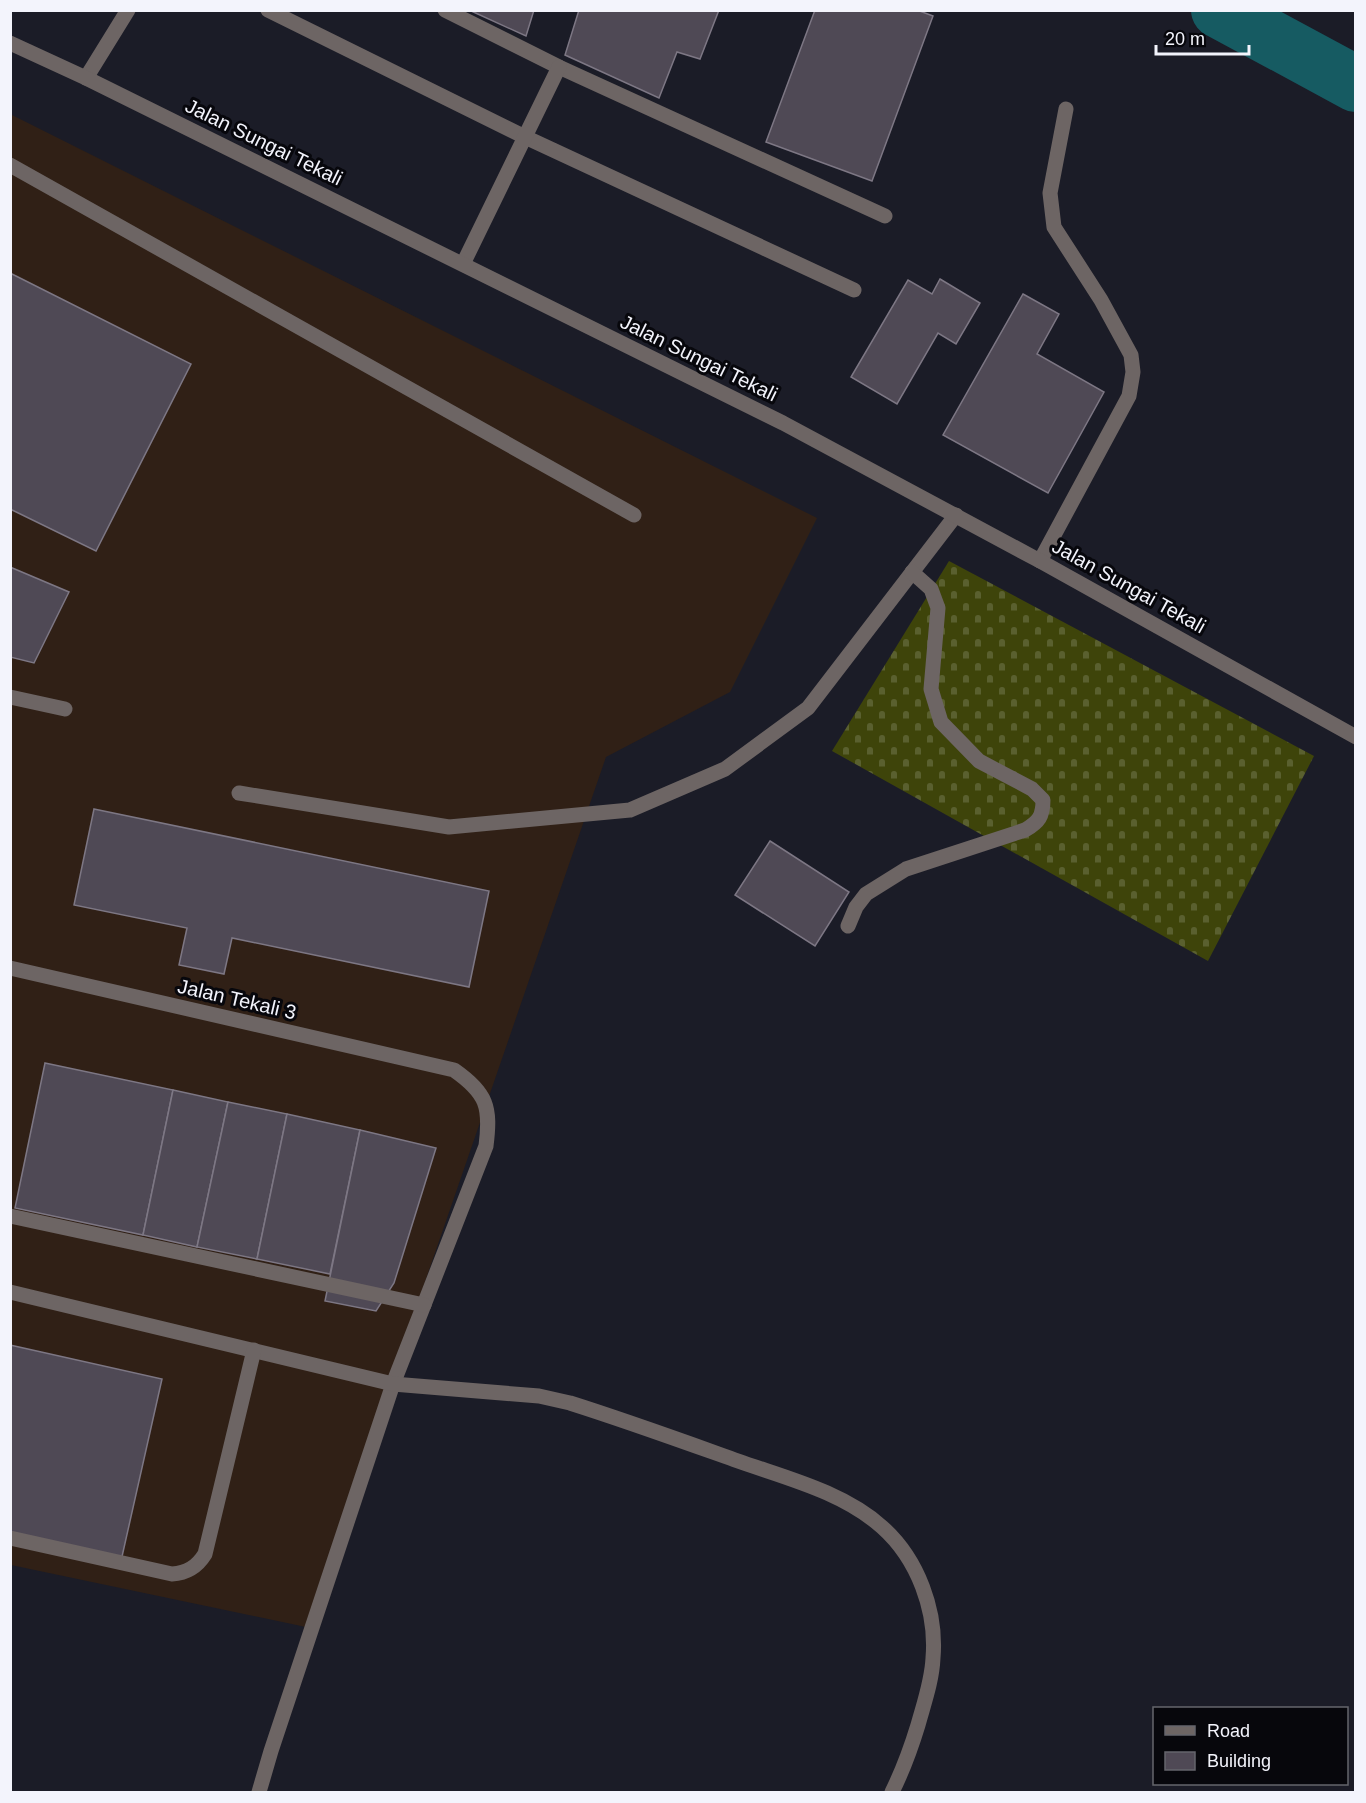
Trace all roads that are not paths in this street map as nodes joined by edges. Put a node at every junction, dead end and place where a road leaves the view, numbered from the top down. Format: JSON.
{"nodes":[{"id":1,"x":128,"y":10,"type":"edge"},
{"id":2,"x":268,"y":10,"type":"edge"},
{"id":3,"x":445,"y":10,"type":"edge"},
{"id":4,"x":10,"y":43,"type":"edge"},
{"id":5,"x":559,"y":67,"type":"junction"},
{"id":6,"x":86,"y":78,"type":"junction"},
{"id":7,"x":1066,"y":109,"type":"dead end"},
{"id":8,"x":525,"y":137,"type":"junction"},
{"id":9,"x":10,"y":165,"type":"edge"},
{"id":10,"x":885,"y":216,"type":"dead end"},
{"id":11,"x":463,"y":264,"type":"junction"},
{"id":12,"x":854,"y":290,"type":"dead end"},
{"id":13,"x":634,"y":515,"type":"dead end"},
{"id":14,"x":956,"y":515,"type":"junction"},
{"id":15,"x":1040,"y":561,"type":"junction"},
{"id":16,"x":912,"y":572,"type":"junction"},
{"id":17,"x":10,"y":698,"type":"edge"},
{"id":18,"x":65,"y":709,"type":"dead end"},
{"id":19,"x":1356,"y":736,"type":"edge"},
{"id":20,"x":239,"y":793,"type":"dead end"},
{"id":21,"x":848,"y":926,"type":"dead end"},
{"id":22,"x":10,"y":968,"type":"edge"},
{"id":23,"x":10,"y":1216,"type":"edge"},
{"id":24,"x":10,"y":1292,"type":"edge"},
{"id":25,"x":424,"y":1305,"type":"junction"},
{"id":26,"x":254,"y":1350,"type":"junction"},
{"id":27,"x":393,"y":1384,"type":"junction"},
{"id":28,"x":10,"y":1538,"type":"edge"},
{"id":29,"x":259,"y":1792,"type":"edge"},
{"id":30,"x":892,"y":1792,"type":"edge"}],
"edges":[{"from":1,"to":6,"type":"street"},
{"from":2,"to":8,"type":"street"},
{"from":3,"to":5,"type":"street"},
{"from":4,"to":6,"type":"street","name":"Jalan Sungai Tekali"},
{"from":5,"to":8,"type":"street"},
{"from":5,"to":10,"type":"street"},
{"from":6,"to":11,"type":"street","name":"Jalan Sungai Tekali"},
{"from":7,"to":15,"type":"street"},
{"from":8,"to":11,"type":"street"},
{"from":8,"to":12,"type":"street"},
{"from":9,"to":13,"type":"street"},
{"from":11,"to":14,"type":"street","name":"Jalan Sungai Tekali"},
{"from":14,"to":15,"type":"street","name":"Jalan Sungai Tekali"},
{"from":14,"to":16,"type":"street"},
{"from":15,"to":19,"type":"street","name":"Jalan Sungai Tekali"},
{"from":16,"to":20,"type":"street"},
{"from":16,"to":21,"type":"street"},
{"from":17,"to":18,"type":"street"},
{"from":22,"to":25,"type":"street","name":"Jalan Tekali 3"},
{"from":23,"to":25,"type":"street"},
{"from":24,"to":26,"type":"street"},
{"from":25,"to":27,"type":"street"},
{"from":26,"to":27,"type":"street"},
{"from":26,"to":28,"type":"street"},
{"from":27,"to":29,"type":"street"},
{"from":27,"to":30,"type":"street"}]}
